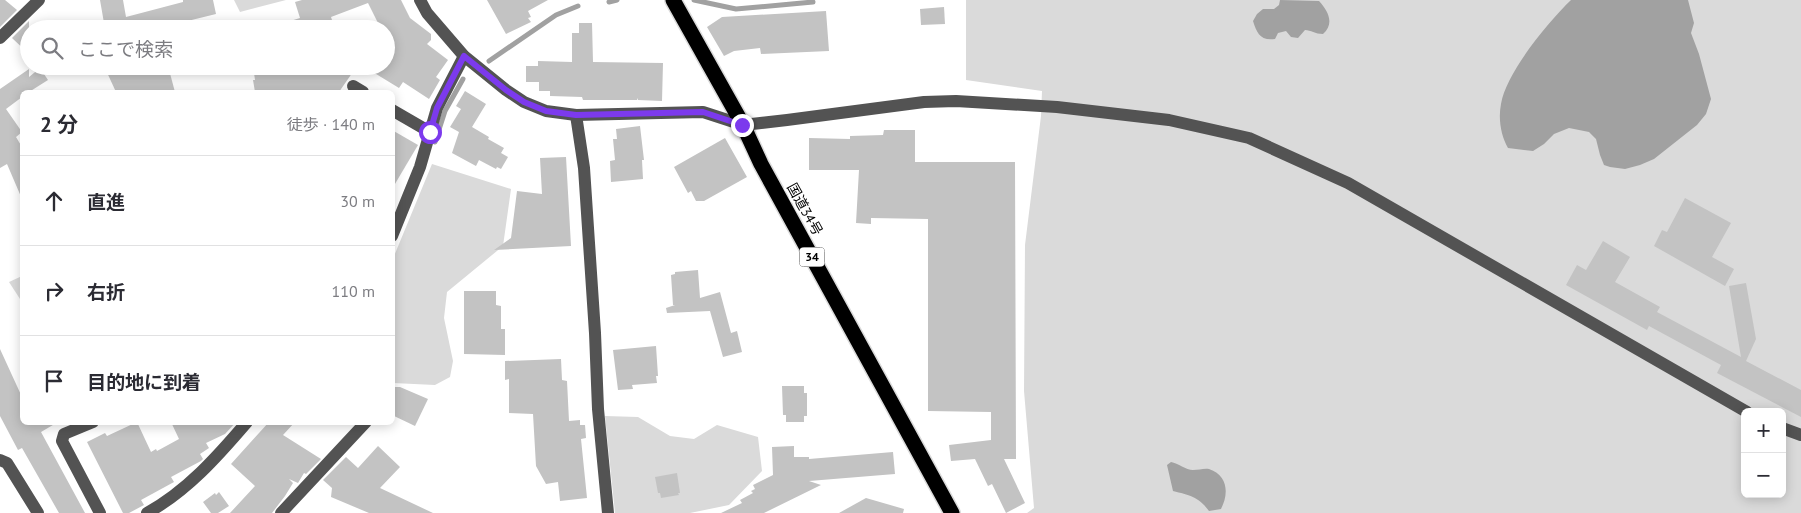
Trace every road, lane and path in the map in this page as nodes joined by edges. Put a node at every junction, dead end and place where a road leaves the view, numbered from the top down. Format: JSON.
{"nodes":[{"id":1,"x":39,"y":0,"type":"edge"},
{"id":2,"x":420,"y":0,"type":"edge"},
{"id":3,"x":672,"y":0,"type":"edge"},
{"id":4,"x":0,"y":38,"type":"edge"},
{"id":5,"x":464,"y":56,"type":"junction"},
{"id":6,"x":395,"y":112,"type":"edge"},
{"id":7,"x":576,"y":115,"type":"junction"},
{"id":8,"x":742,"y":125,"type":"junction"},
{"id":9,"x":430,"y":132,"type":"junction"},
{"id":10,"x":395,"y":227,"type":"edge"},
{"id":11,"x":1741,"y":409,"type":"edge"},
{"id":12,"x":86,"y":425,"type":"edge"},
{"id":13,"x":245,"y":425,"type":"edge"},
{"id":14,"x":363,"y":425,"type":"edge"},
{"id":15,"x":1786,"y":430,"type":"edge"},
{"id":16,"x":1801,"y":436,"type":"edge"},
{"id":17,"x":0,"y":460,"type":"edge"},
{"id":18,"x":38,"y":513,"type":"edge"},
{"id":19,"x":100,"y":513,"type":"edge"},
{"id":20,"x":147,"y":513,"type":"edge"},
{"id":21,"x":280,"y":513,"type":"edge"},
{"id":22,"x":608,"y":513,"type":"edge"},
{"id":23,"x":952,"y":513,"type":"edge"}],
"edges":[{"from":1,"to":4,"type":"street"},
{"from":2,"to":5,"type":"street"},
{"from":3,"to":8,"type":"highway","name":"国道34号","number":"34"},
{"from":5,"to":7,"type":"street"},
{"from":5,"to":9,"type":"street"},
{"from":6,"to":9,"type":"street"},
{"from":7,"to":8,"type":"street"},
{"from":7,"to":22,"type":"street"},
{"from":8,"to":11,"type":"street"},
{"from":8,"to":23,"type":"highway","name":"国道34号","number":"34"},
{"from":9,"to":10,"type":"street"},
{"from":12,"to":19,"type":"street"},
{"from":13,"to":20,"type":"street"},
{"from":14,"to":21,"type":"street"},
{"from":15,"to":16,"type":"street"},
{"from":17,"to":18,"type":"street"}]}
